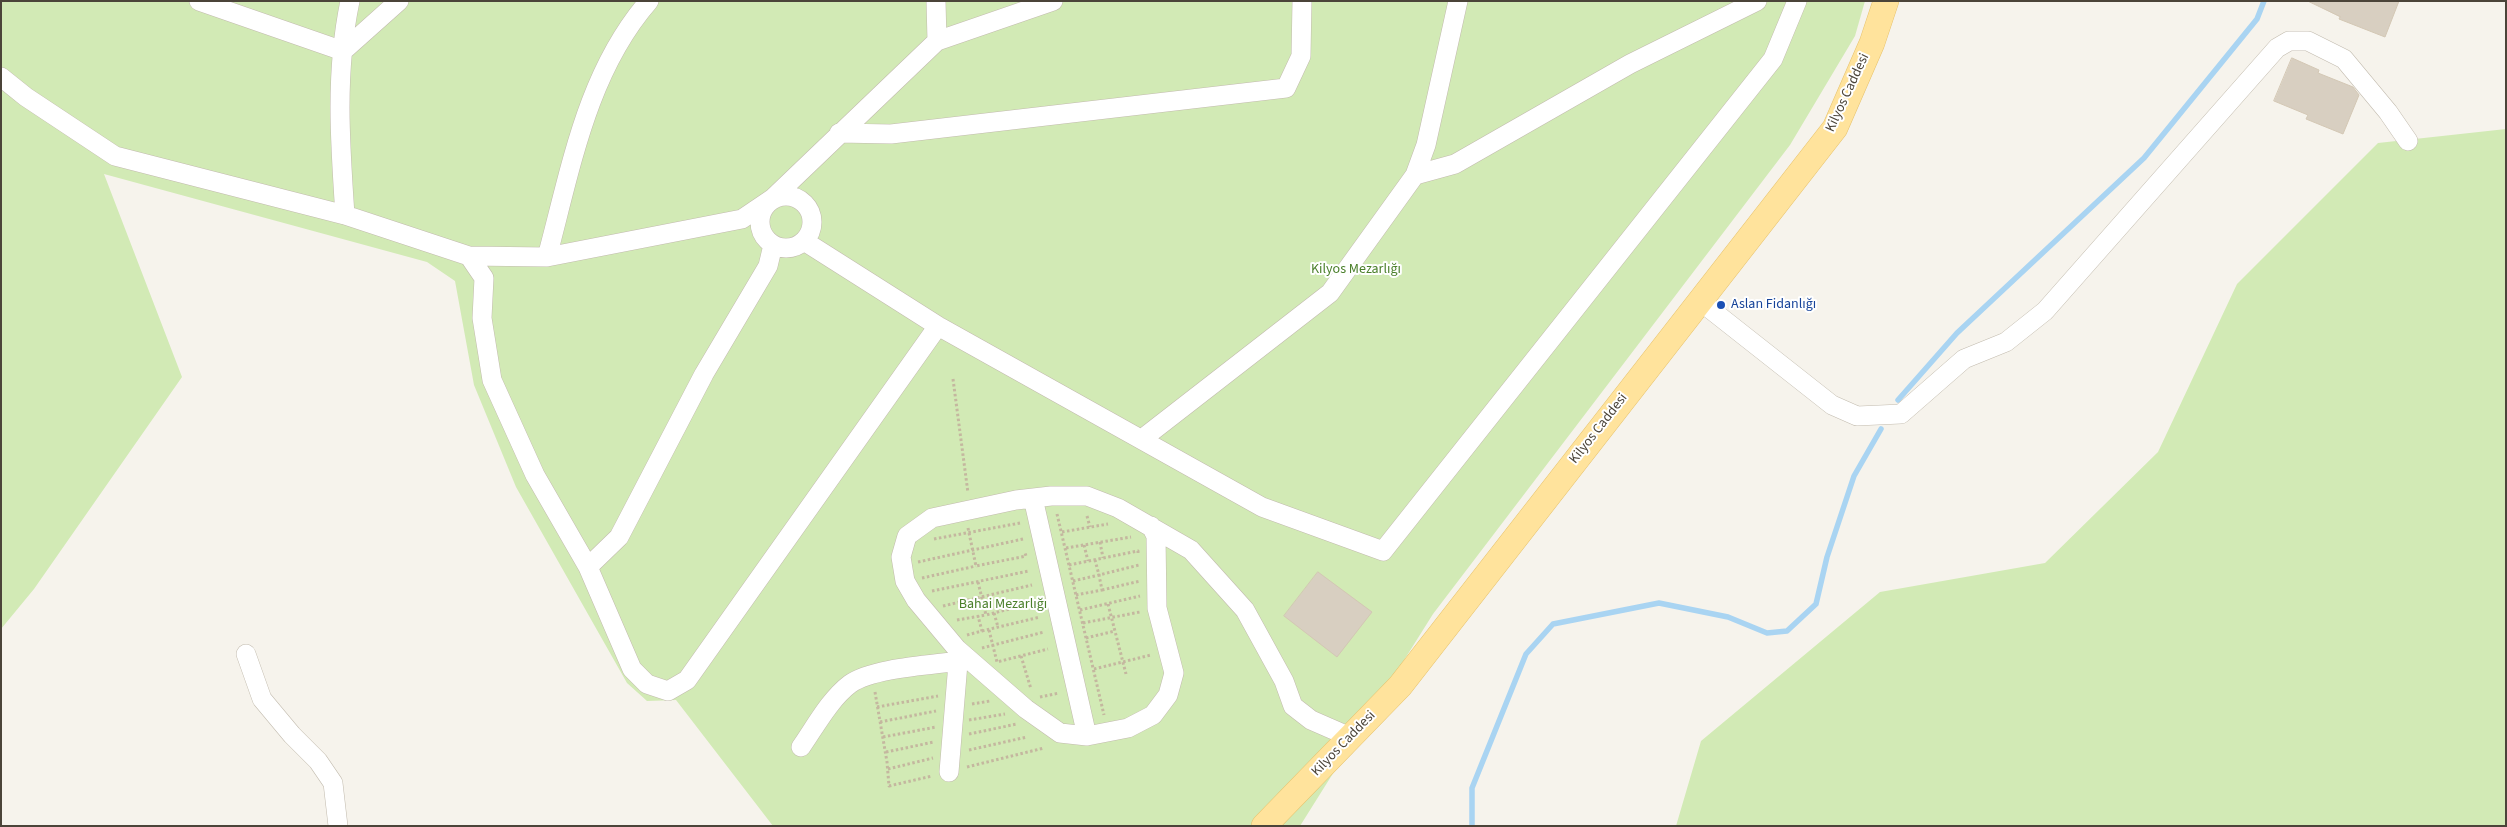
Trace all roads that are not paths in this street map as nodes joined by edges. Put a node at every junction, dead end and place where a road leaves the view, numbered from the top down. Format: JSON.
{"nodes":[{"id":1,"x":199,"y":1,"type":"edge"},
{"id":2,"x":350,"y":1,"type":"edge"},
{"id":3,"x":399,"y":1,"type":"edge"},
{"id":4,"x":649,"y":1,"type":"edge"},
{"id":5,"x":936,"y":1,"type":"edge"},
{"id":6,"x":1053,"y":1,"type":"edge"},
{"id":7,"x":1302,"y":1,"type":"edge"},
{"id":8,"x":1458,"y":1,"type":"edge"},
{"id":9,"x":1757,"y":1,"type":"edge"},
{"id":10,"x":1797,"y":1,"type":"edge"},
{"id":11,"x":1886,"y":1,"type":"edge"},
{"id":12,"x":937,"y":40,"type":"junction"},
{"id":13,"x":343,"y":51,"type":"junction"},
{"id":14,"x":1,"y":77,"type":"edge"},
{"id":15,"x":839,"y":133,"type":"junction"},
{"id":16,"x":2408,"y":141,"type":"dead end"},
{"id":17,"x":1415,"y":175,"type":"junction"},
{"id":18,"x":773,"y":198,"type":"junction"},
{"id":19,"x":345,"y":215,"type":"junction"},
{"id":20,"x":804,"y":241,"type":"junction"},
{"id":21,"x":773,"y":246,"type":"junction"},
{"id":22,"x":469,"y":256,"type":"junction"},
{"id":23,"x":547,"y":256,"type":"junction"},
{"id":24,"x":1700,"y":300,"type":"junction"},
{"id":25,"x":938,"y":326,"type":"junction"},
{"id":26,"x":1142,"y":439,"type":"junction"},
{"id":27,"x":1024,"y":499,"type":"junction"},
{"id":28,"x":1148,"y":526,"type":"junction"},
{"id":29,"x":1191,"y":550,"type":"junction"},
{"id":30,"x":1151,"y":562,"type":"junction"},
{"id":31,"x":588,"y":567,"type":"junction"},
{"id":32,"x":934,"y":620,"type":"junction"},
{"id":33,"x":246,"y":654,"type":"dead end"},
{"id":34,"x":1088,"y":736,"type":"junction"},
{"id":35,"x":1350,"y":737,"type":"junction"},
{"id":36,"x":801,"y":748,"type":"dead end"},
{"id":37,"x":948,"y":772,"type":"road end"},
{"id":38,"x":338,"y":826,"type":"edge"},
{"id":39,"x":1264,"y":826,"type":"edge"}],
"edges":[{"from":1,"to":13,"type":"street"},
{"from":2,"to":13,"type":"street"},
{"from":3,"to":13,"type":"street"},
{"from":4,"to":23,"type":"street"},
{"from":5,"to":12,"type":"street"},
{"from":6,"to":12,"type":"street"},
{"from":7,"to":15,"type":"street"},
{"from":8,"to":17,"type":"street"},
{"from":9,"to":17,"type":"street"},
{"from":10,"to":26,"type":"street"},
{"from":11,"to":24,"type":"main road","name":"Kilyos Caddesi"},
{"from":12,"to":15,"type":"street"},
{"from":13,"to":19,"type":"street"},
{"from":14,"to":19,"type":"street"},
{"from":15,"to":18,"type":"street"},
{"from":16,"to":24,"type":"street"},
{"from":17,"to":26,"type":"street"},
{"from":18,"to":20,"type":"street"},
{"from":18,"to":21,"type":"street"},
{"from":18,"to":23,"type":"street"},
{"from":19,"to":22,"type":"street"},
{"from":20,"to":21,"type":"street"},
{"from":20,"to":25,"type":"street"},
{"from":21,"to":31,"type":"street"},
{"from":22,"to":23,"type":"street"},
{"from":22,"to":31,"type":"street"},
{"from":24,"to":35,"type":"main road","name":"Kilyos Caddesi"},
{"from":25,"to":26,"type":"street"},
{"from":25,"to":31,"type":"street"},
{"from":27,"to":28,"type":"street"},
{"from":27,"to":32,"type":"street"},
{"from":27,"to":34,"type":"street"},
{"from":28,"to":29,"type":"street"},
{"from":28,"to":30,"type":"street"},
{"from":29,"to":30,"type":"street"},
{"from":29,"to":35,"type":"street"},
{"from":30,"to":34,"type":"street"},
{"from":32,"to":34,"type":"street"},
{"from":32,"to":36,"type":"street"},
{"from":32,"to":37,"type":"street"},
{"from":33,"to":38,"type":"street"},
{"from":35,"to":39,"type":"main road","name":"Kilyos Caddesi"}]}
